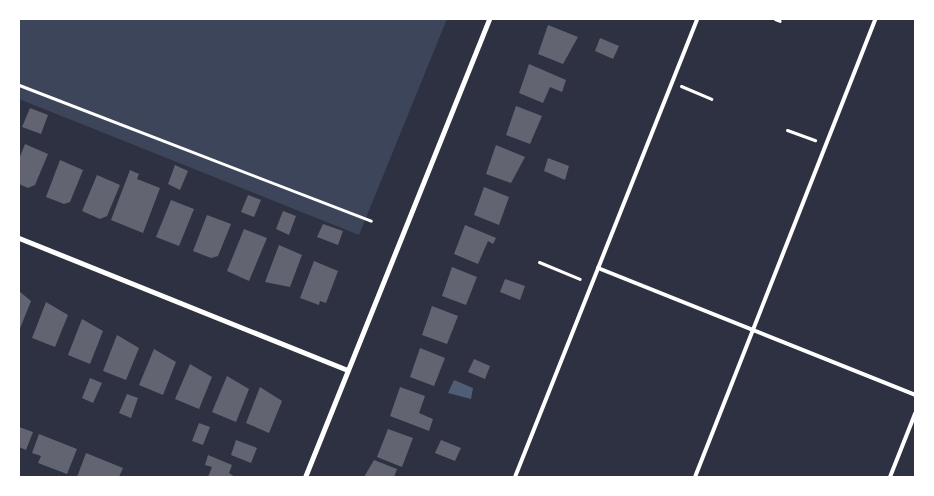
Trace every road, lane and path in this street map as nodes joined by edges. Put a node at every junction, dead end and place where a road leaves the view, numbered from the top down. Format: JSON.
{"nodes":[{"id":1,"x":489,"y":19,"type":"edge"},
{"id":2,"x":697,"y":19,"type":"edge"},
{"id":3,"x":775,"y":19,"type":"edge"},
{"id":4,"x":875,"y":19,"type":"edge"},
{"id":5,"x":780,"y":20,"type":"dead end"},
{"id":6,"x":672,"y":82,"type":"junction"},
{"id":7,"x":19,"y":84,"type":"edge"},
{"id":8,"x":711,"y":99,"type":"dead end"},
{"id":9,"x":787,"y":130,"type":"dead end"},
{"id":10,"x":826,"y":143,"type":"junction"},
{"id":11,"x":371,"y":221,"type":"dead end"},
{"id":12,"x":19,"y":238,"type":"edge"},
{"id":13,"x":539,"y":262,"type":"dead end"},
{"id":14,"x":598,"y":268,"type":"junction"},
{"id":15,"x":592,"y":284,"type":"junction"},
{"id":16,"x":752,"y":330,"type":"junction"},
{"id":17,"x":348,"y":370,"type":"junction"},
{"id":18,"x":915,"y":395,"type":"edge"},
{"id":19,"x":915,"y":414,"type":"edge"},
{"id":20,"x":305,"y":477,"type":"edge"},
{"id":21,"x":515,"y":477,"type":"edge"},
{"id":22,"x":694,"y":477,"type":"edge"},
{"id":23,"x":890,"y":477,"type":"edge"}],
"edges":[{"from":1,"to":17,"type":"street"},
{"from":2,"to":6,"type":"lane"},
{"from":3,"to":5,"type":"path"},
{"from":4,"to":10,"type":"lane"},
{"from":6,"to":8,"type":"path"},
{"from":6,"to":14,"type":"lane"},
{"from":7,"to":11,"type":"path"},
{"from":9,"to":10,"type":"path"},
{"from":10,"to":16,"type":"lane"},
{"from":12,"to":17,"type":"street"},
{"from":13,"to":15,"type":"path"},
{"from":14,"to":15,"type":"lane"},
{"from":14,"to":16,"type":"lane"},
{"from":15,"to":21,"type":"lane"},
{"from":16,"to":18,"type":"lane"},
{"from":16,"to":22,"type":"lane"},
{"from":17,"to":20,"type":"street"},
{"from":19,"to":23,"type":"lane"}]}
